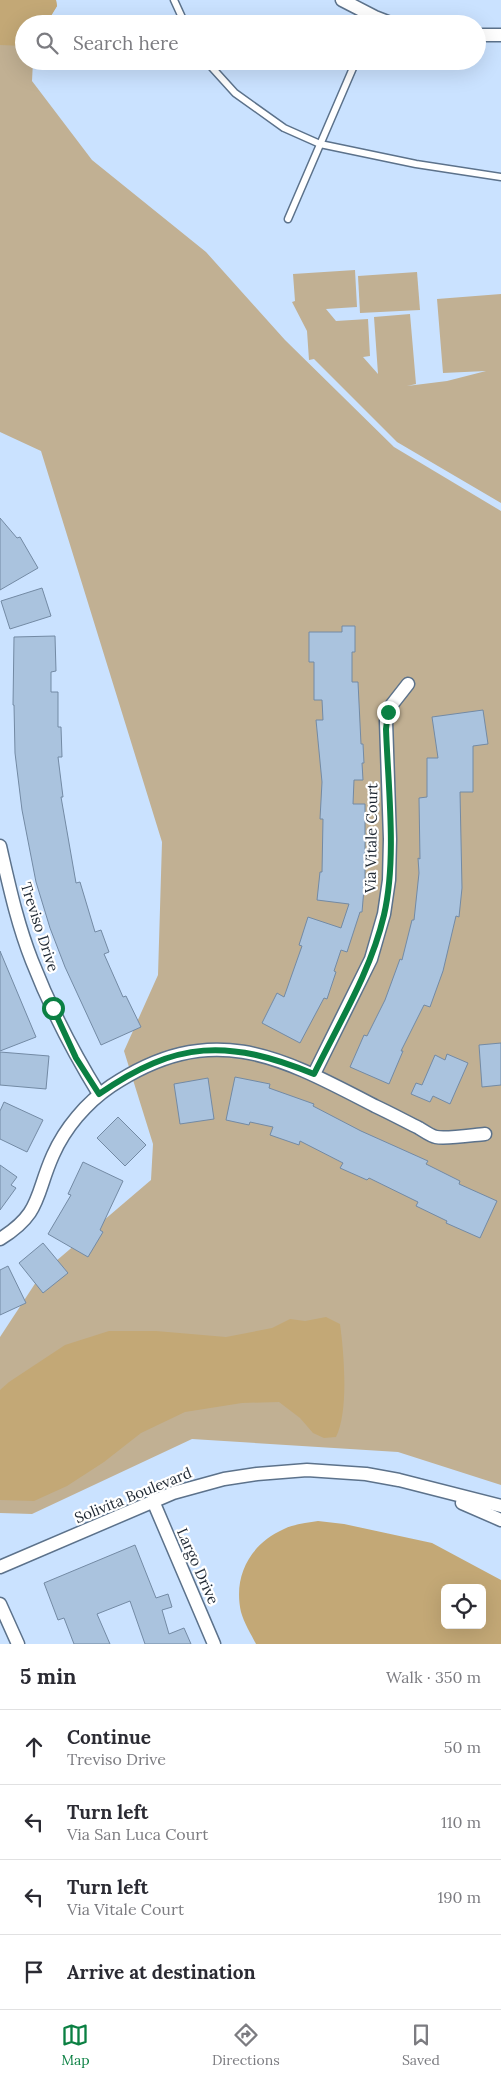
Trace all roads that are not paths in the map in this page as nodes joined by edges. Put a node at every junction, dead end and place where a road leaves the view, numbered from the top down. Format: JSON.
{"nodes":[{"id":1,"x":174,"y":0,"type":"edge"},
{"id":2,"x":342,"y":0,"type":"edge"},
{"id":3,"x":181,"y":15,"type":"edge"},
{"id":4,"x":365,"y":15,"type":"edge"},
{"id":5,"x":486,"y":35,"type":"edge"},
{"id":6,"x":501,"y":35,"type":"edge"},
{"id":7,"x":214,"y":70,"type":"edge"},
{"id":8,"x":352,"y":70,"type":"edge"},
{"id":9,"x":320,"y":144,"type":"junction"},
{"id":10,"x":501,"y":177,"type":"edge"},
{"id":11,"x":288,"y":219,"type":"dead end"},
{"id":12,"x":408,"y":684,"type":"dead end"},
{"id":13,"x":0,"y":846,"type":"edge"},
{"id":14,"x":314,"y":1074,"type":"junction"},
{"id":15,"x":99,"y":1094,"type":"junction"},
{"id":16,"x":485,"y":1134,"type":"dead end"},
{"id":17,"x":0,"y":1239,"type":"edge"},
{"id":18,"x":430,"y":1488,"type":"junction"},
{"id":19,"x":153,"y":1501,"type":"junction"},
{"id":20,"x":501,"y":1506,"type":"edge"},
{"id":21,"x":501,"y":1520,"type":"edge"},
{"id":22,"x":0,"y":1567,"type":"edge"},
{"id":23,"x":0,"y":1604,"type":"edge"},
{"id":24,"x":18,"y":1644,"type":"edge"},
{"id":25,"x":214,"y":1644,"type":"edge"}],
"edges":[{"from":1,"to":3,"type":"lane"},
{"from":2,"to":4,"type":"street"},
{"from":5,"to":6,"type":"street"},
{"from":7,"to":9,"type":"lane"},
{"from":8,"to":9,"type":"lane"},
{"from":9,"to":10,"type":"lane"},
{"from":9,"to":11,"type":"lane"},
{"from":12,"to":14,"type":"street","name":"Via Vitale Court"},
{"from":13,"to":15,"type":"street","name":"Treviso Drive"},
{"from":14,"to":15,"type":"street"},
{"from":14,"to":16,"type":"street"},
{"from":15,"to":17,"type":"street"},
{"from":18,"to":19,"type":"street","name":"Solivita Boulevard"},
{"from":18,"to":20,"type":"street","name":"Solivita Boulevard"},
{"from":18,"to":21,"type":"street","name":"Solivita Boulevard"},
{"from":19,"to":22,"type":"street","name":"Solivita Boulevard"},
{"from":19,"to":25,"type":"street","name":"Largo Drive"},
{"from":23,"to":24,"type":"street"}]}
